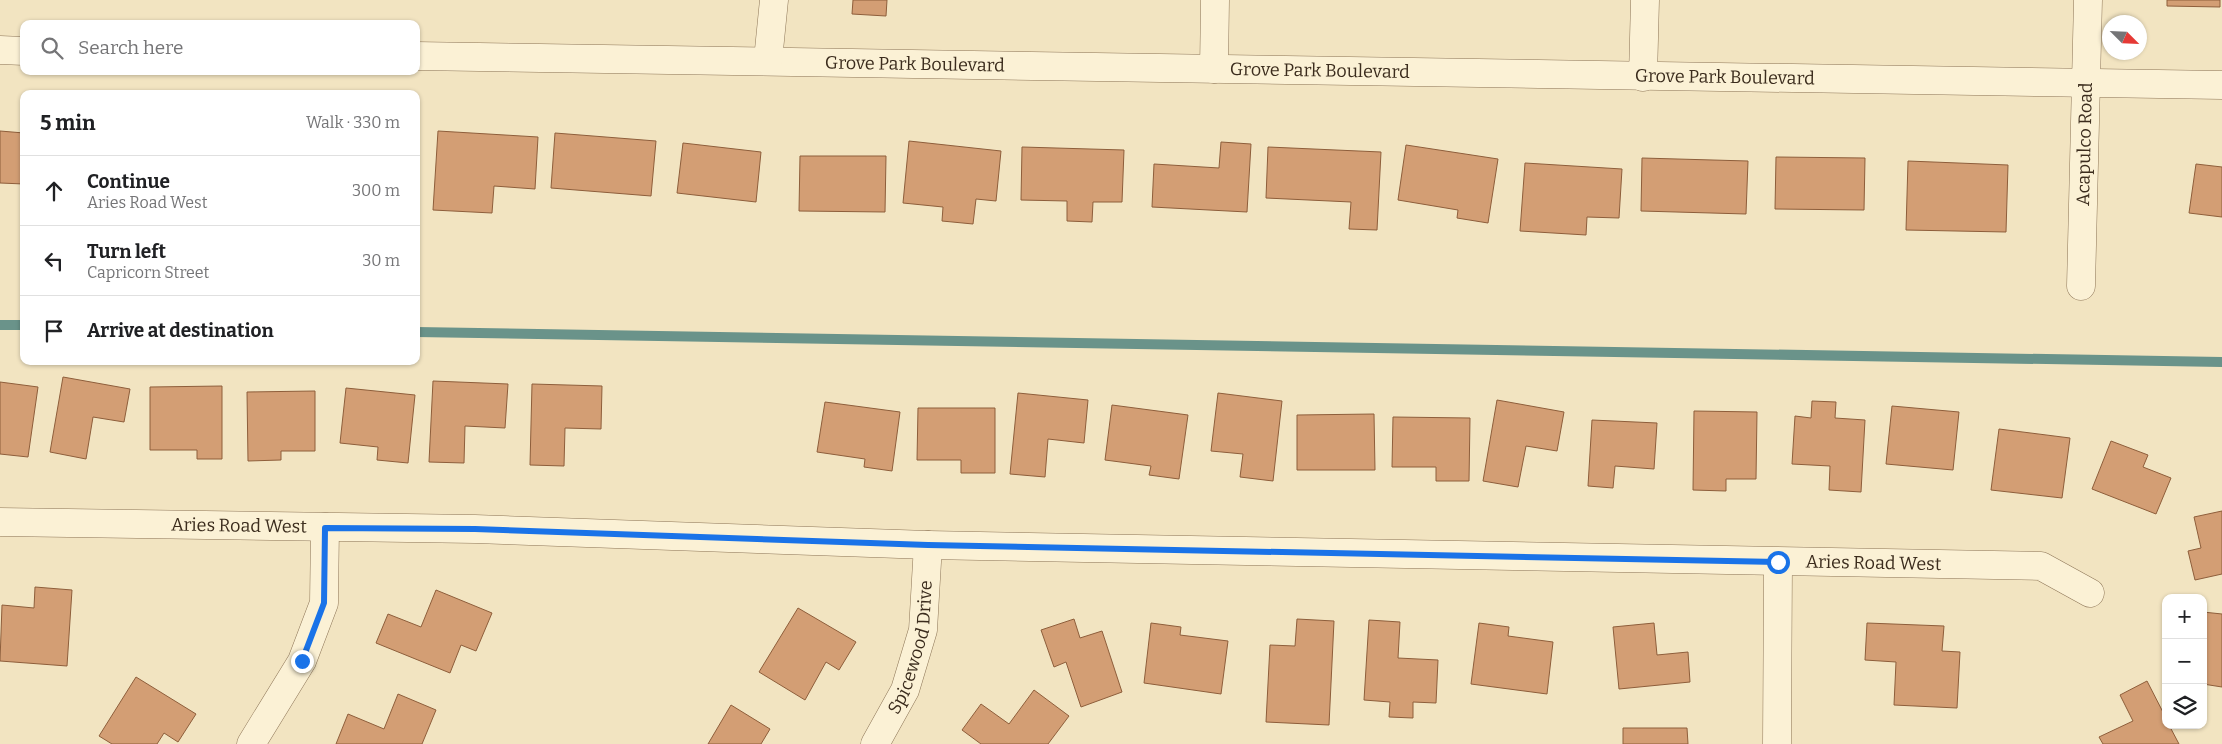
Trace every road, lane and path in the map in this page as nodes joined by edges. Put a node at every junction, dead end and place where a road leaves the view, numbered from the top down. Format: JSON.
{"nodes":[{"id":1,"x":774,"y":0,"type":"edge"},
{"id":2,"x":1215,"y":0,"type":"edge"},
{"id":3,"x":1645,"y":0,"type":"edge"},
{"id":4,"x":2088,"y":0,"type":"edge"},
{"id":5,"x":0,"y":50,"type":"edge"},
{"id":6,"x":20,"y":51,"type":"edge"},
{"id":7,"x":420,"y":56,"type":"edge"},
{"id":8,"x":768,"y":60,"type":"junction"},
{"id":9,"x":1214,"y":69,"type":"junction"},
{"id":10,"x":1643,"y":77,"type":"junction"},
{"id":11,"x":2087,"y":82,"type":"junction"},
{"id":12,"x":2222,"y":85,"type":"edge"},
{"id":13,"x":2081,"y":286,"type":"dead end"},
{"id":14,"x":0,"y":522,"type":"edge"},
{"id":15,"x":325,"y":528,"type":"junction"},
{"id":16,"x":928,"y":545,"type":"junction"},
{"id":17,"x":1778,"y":562,"type":"junction"},
{"id":18,"x":2090,"y":594,"type":"dead end"},
{"id":19,"x":251,"y":744,"type":"edge"},
{"id":20,"x":875,"y":744,"type":"edge"},
{"id":21,"x":1777,"y":744,"type":"edge"}],
"edges":[{"from":1,"to":8,"type":"street"},
{"from":2,"to":9,"type":"street"},
{"from":3,"to":10,"type":"street"},
{"from":4,"to":11,"type":"street","name":"Acapulco Road"},
{"from":5,"to":6,"type":"street"},
{"from":7,"to":8,"type":"street","name":"Grove Park Boulevard"},
{"from":8,"to":9,"type":"street","name":"Grove Park Boulevard"},
{"from":9,"to":10,"type":"street","name":"Grove Park Boulevard"},
{"from":10,"to":11,"type":"street","name":"Grove Park Boulevard"},
{"from":11,"to":12,"type":"street","name":"Grove Park Boulevard"},
{"from":11,"to":13,"type":"street","name":"Acapulco Road"},
{"from":14,"to":15,"type":"street","name":"Aries Road West"},
{"from":15,"to":16,"type":"street","name":"Aries Road West"},
{"from":15,"to":19,"type":"street"},
{"from":16,"to":17,"type":"street","name":"Aries Road West"},
{"from":16,"to":20,"type":"street","name":"Spicewood Drive"},
{"from":17,"to":18,"type":"street","name":"Aries Road West"},
{"from":17,"to":21,"type":"street"}]}
